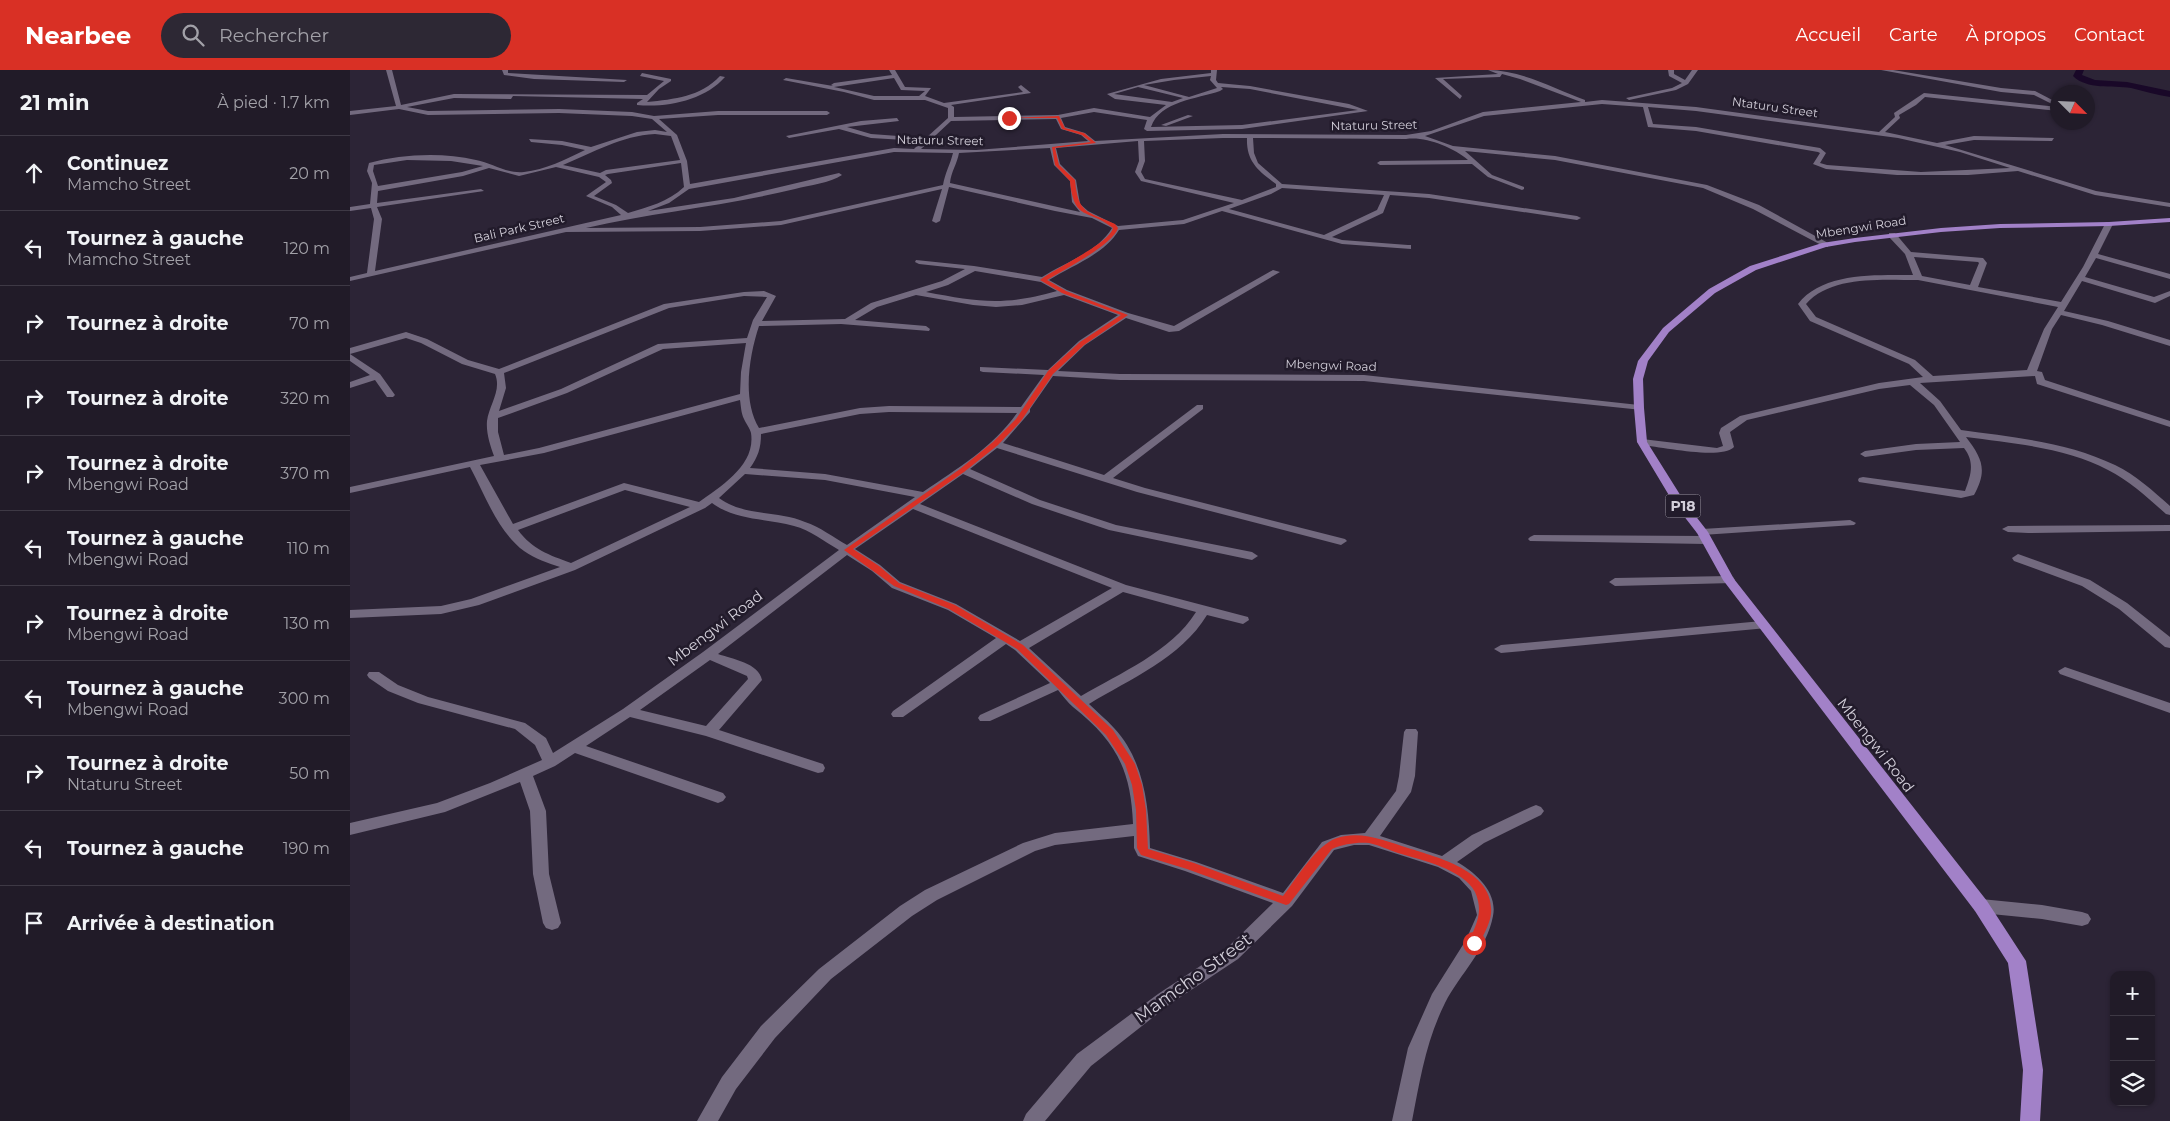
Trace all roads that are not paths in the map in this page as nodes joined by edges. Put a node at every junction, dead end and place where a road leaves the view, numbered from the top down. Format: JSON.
{"nodes":[{"id":1,"x":389,"y":70,"type":"edge"},
{"id":2,"x":505,"y":70,"type":"edge"},
{"id":3,"x":542,"y":70,"type":"edge"},
{"id":4,"x":1491,"y":70,"type":"edge"},
{"id":5,"x":1671,"y":70,"type":"edge"},
{"id":6,"x":1695,"y":70,"type":"edge"},
{"id":7,"x":1884,"y":70,"type":"edge"},
{"id":8,"x":1214,"y":72,"type":"edge"},
{"id":9,"x":894,"y":73,"type":"edge"},
{"id":10,"x":1506,"y":74,"type":"junction"},
{"id":11,"x":642,"y":75,"type":"dead end"},
{"id":12,"x":722,"y":77,"type":"dead end"},
{"id":13,"x":546,"y":78,"type":"junction"},
{"id":14,"x":624,"y":80,"type":"dead end"},
{"id":15,"x":786,"y":80,"type":"dead end"},
{"id":16,"x":536,"y":83,"type":"dead end"},
{"id":17,"x":1686,"y":83,"type":"junction"},
{"id":18,"x":1136,"y":85,"type":"junction"},
{"id":19,"x":1216,"y":85,"type":"junction"},
{"id":20,"x":529,"y":87,"type":"dead end"},
{"id":21,"x":826,"y":87,"type":"junction"},
{"id":22,"x":1021,"y":87,"type":"dead end"},
{"id":23,"x":513,"y":96,"type":"junction"},
{"id":24,"x":648,"y":97,"type":"junction"},
{"id":25,"x":1460,"y":97,"type":"dead end"},
{"id":26,"x":921,"y":98,"type":"junction"},
{"id":27,"x":1188,"y":98,"type":"junction"},
{"id":28,"x":2050,"y":101,"type":"edge"},
{"id":29,"x":1598,"y":102,"type":"junction"},
{"id":30,"x":639,"y":104,"type":"junction"},
{"id":31,"x":945,"y":104,"type":"junction"},
{"id":32,"x":1173,"y":104,"type":"junction"},
{"id":33,"x":1645,"y":105,"type":"junction"},
{"id":34,"x":399,"y":107,"type":"junction"},
{"id":35,"x":2050,"y":109,"type":"edge"},
{"id":36,"x":350,"y":113,"type":"edge"},
{"id":37,"x":480,"y":113,"type":"junction"},
{"id":38,"x":827,"y":113,"type":"dead end"},
{"id":39,"x":632,"y":114,"type":"junction"},
{"id":40,"x":1190,"y":116,"type":"dead end"},
{"id":41,"x":1058,"y":117,"type":"junction"},
{"id":42,"x":654,"y":118,"type":"junction"},
{"id":43,"x":950,"y":119,"type":"junction"},
{"id":44,"x":1151,"y":119,"type":"junction"},
{"id":45,"x":897,"y":120,"type":"dead end"},
{"id":46,"x":842,"y":128,"type":"junction"},
{"id":47,"x":1151,"y":129,"type":"junction"},
{"id":48,"x":1881,"y":133,"type":"junction"},
{"id":49,"x":674,"y":136,"type":"junction"},
{"id":50,"x":789,"y":136,"type":"dead end"},
{"id":51,"x":1250,"y":136,"type":"junction"},
{"id":52,"x":1420,"y":136,"type":"junction"},
{"id":53,"x":2052,"y":138,"type":"dead end"},
{"id":54,"x":1141,"y":139,"type":"junction"},
{"id":55,"x":532,"y":140,"type":"dead end"},
{"id":56,"x":928,"y":140,"type":"junction"},
{"id":57,"x":1112,"y":141,"type":"junction"},
{"id":58,"x":1094,"y":143,"type":"junction"},
{"id":59,"x":1937,"y":145,"type":"junction"},
{"id":60,"x":1053,"y":148,"type":"junction"},
{"id":61,"x":1453,"y":148,"type":"junction"},
{"id":62,"x":590,"y":149,"type":"junction"},
{"id":63,"x":916,"y":150,"type":"junction"},
{"id":64,"x":956,"y":153,"type":"junction"},
{"id":65,"x":684,"y":161,"type":"junction"},
{"id":66,"x":1473,"y":162,"type":"junction"},
{"id":67,"x":1380,"y":163,"type":"dead end"},
{"id":68,"x":555,"y":165,"type":"junction"},
{"id":69,"x":490,"y":166,"type":"junction"},
{"id":70,"x":2021,"y":170,"type":"junction"},
{"id":71,"x":601,"y":175,"type":"junction"},
{"id":72,"x":839,"y":175,"type":"dead end"},
{"id":73,"x":946,"y":185,"type":"junction"},
{"id":74,"x":1280,"y":186,"type":"junction"},
{"id":75,"x":687,"y":187,"type":"junction"},
{"id":76,"x":1522,"y":188,"type":"dead end"},
{"id":77,"x":375,"y":189,"type":"junction"},
{"id":78,"x":481,"y":191,"type":"dead end"},
{"id":79,"x":1388,"y":193,"type":"junction"},
{"id":80,"x":1241,"y":202,"type":"junction"},
{"id":81,"x":373,"y":205,"type":"junction"},
{"id":82,"x":2170,"y":205,"type":"edge"},
{"id":83,"x":350,"y":209,"type":"edge"},
{"id":84,"x":1221,"y":210,"type":"junction"},
{"id":85,"x":627,"y":216,"type":"junction"},
{"id":86,"x":1095,"y":217,"type":"junction"},
{"id":87,"x":1577,"y":218,"type":"dead end"},
{"id":88,"x":2170,"y":220,"type":"edge"},
{"id":89,"x":936,"y":221,"type":"dead end"},
{"id":90,"x":2109,"y":224,"type":"junction"},
{"id":91,"x":1116,"y":228,"type":"junction"},
{"id":92,"x":563,"y":230,"type":"junction"},
{"id":93,"x":1892,"y":235,"type":"junction"},
{"id":94,"x":1324,"y":238,"type":"junction"},
{"id":95,"x":1825,"y":245,"type":"junction"},
{"id":96,"x":1408,"y":247,"type":"dead end"},
{"id":97,"x":1910,"y":254,"type":"junction"},
{"id":98,"x":2094,"y":254,"type":"junction"},
{"id":99,"x":919,"y":262,"type":"dead end"},
{"id":100,"x":974,"y":268,"type":"junction"},
{"id":101,"x":1276,"y":272,"type":"dead end"},
{"id":102,"x":371,"y":273,"type":"junction"},
{"id":103,"x":2170,"y":277,"type":"edge"},
{"id":104,"x":1918,"y":278,"type":"junction"},
{"id":105,"x":2079,"y":278,"type":"junction"},
{"id":106,"x":350,"y":279,"type":"edge"},
{"id":107,"x":1043,"y":280,"type":"junction"},
{"id":108,"x":1973,"y":288,"type":"junction"},
{"id":109,"x":915,"y":292,"type":"junction"},
{"id":110,"x":1064,"y":292,"type":"junction"},
{"id":111,"x":2170,"y":293,"type":"edge"},
{"id":112,"x":2061,"y":309,"type":"junction"},
{"id":113,"x":1125,"y":315,"type":"junction"},
{"id":114,"x":847,"y":321,"type":"junction"},
{"id":115,"x":756,"y":324,"type":"junction"},
{"id":116,"x":926,"y":329,"type":"dead end"},
{"id":117,"x":752,"y":340,"type":"junction"},
{"id":118,"x":2170,"y":343,"type":"edge"},
{"id":119,"x":350,"y":351,"type":"edge"},
{"id":120,"x":350,"y":357,"type":"edge"},
{"id":121,"x":983,"y":369,"type":"dead end"},
{"id":122,"x":499,"y":372,"type":"junction"},
{"id":123,"x":1050,"y":373,"type":"junction"},
{"id":124,"x":2031,"y":373,"type":"junction"},
{"id":125,"x":377,"y":376,"type":"junction"},
{"id":126,"x":1931,"y":379,"type":"junction"},
{"id":127,"x":1912,"y":381,"type":"junction"},
{"id":128,"x":350,"y":385,"type":"edge"},
{"id":129,"x":390,"y":396,"type":"dead end"},
{"id":130,"x":744,"y":396,"type":"junction"},
{"id":131,"x":1200,"y":407,"type":"dead end"},
{"id":132,"x":1639,"y":408,"type":"junction"},
{"id":133,"x":1026,"y":410,"type":"junction"},
{"id":134,"x":493,"y":416,"type":"junction"},
{"id":135,"x":2170,"y":424,"type":"edge"},
{"id":136,"x":756,"y":432,"type":"junction"},
{"id":137,"x":1956,"y":432,"type":"junction"},
{"id":138,"x":1642,"y":442,"type":"junction"},
{"id":139,"x":996,"y":444,"type":"junction"},
{"id":140,"x":1967,"y":445,"type":"junction"},
{"id":141,"x":1865,"y":454,"type":"dead end"},
{"id":142,"x":500,"y":459,"type":"junction"},
{"id":143,"x":473,"y":463,"type":"junction"},
{"id":144,"x":962,"y":470,"type":"junction"},
{"id":145,"x":743,"y":471,"type":"junction"},
{"id":146,"x":1106,"y":478,"type":"junction"},
{"id":147,"x":1863,"y":480,"type":"dead end"},
{"id":148,"x":350,"y":490,"type":"edge"},
{"id":149,"x":926,"y":496,"type":"junction"},
{"id":150,"x":712,"y":498,"type":"junction"},
{"id":151,"x":913,"y":504,"type":"junction"},
{"id":152,"x":701,"y":506,"type":"junction"},
{"id":153,"x":2170,"y":512,"type":"edge"},
{"id":154,"x":1850,"y":522,"type":"dead end"},
{"id":155,"x":511,"y":528,"type":"junction"},
{"id":156,"x":2170,"y":528,"type":"edge"},
{"id":157,"x":2008,"y":529,"type":"dead end"},
{"id":158,"x":1704,"y":536,"type":"junction"},
{"id":159,"x":1534,"y":539,"type":"dead end"},
{"id":160,"x":1341,"y":541,"type":"dead end"},
{"id":161,"x":848,"y":550,"type":"junction"},
{"id":162,"x":1252,"y":556,"type":"dead end"},
{"id":163,"x":2018,"y":558,"type":"dead end"},
{"id":164,"x":571,"y":567,"type":"junction"},
{"id":165,"x":1729,"y":580,"type":"junction"},
{"id":166,"x":1615,"y":582,"type":"dead end"},
{"id":167,"x":1122,"y":588,"type":"junction"},
{"id":168,"x":1203,"y":611,"type":"junction"},
{"id":169,"x":350,"y":614,"type":"edge"},
{"id":170,"x":1243,"y":620,"type":"dead end"},
{"id":171,"x":1762,"y":625,"type":"junction"},
{"id":172,"x":1005,"y":638,"type":"junction"},
{"id":173,"x":2170,"y":644,"type":"edge"},
{"id":174,"x":1020,"y":647,"type":"junction"},
{"id":175,"x":1500,"y":649,"type":"dead end"},
{"id":176,"x":708,"y":655,"type":"junction"},
{"id":177,"x":2065,"y":671,"type":"dead end"},
{"id":178,"x":374,"y":675,"type":"dead end"},
{"id":179,"x":1058,"y":685,"type":"junction"},
{"id":180,"x":1078,"y":704,"type":"junction"},
{"id":181,"x":2170,"y":708,"type":"edge"},
{"id":182,"x":628,"y":712,"type":"junction"},
{"id":183,"x":898,"y":714,"type":"dead end"},
{"id":184,"x":985,"y":718,"type":"dead end"},
{"id":185,"x":709,"y":732,"type":"junction"},
{"id":186,"x":1411,"y":732,"type":"dead end"},
{"id":187,"x":575,"y":747,"type":"junction"},
{"id":188,"x":550,"y":762,"type":"junction"},
{"id":189,"x":818,"y":768,"type":"dead end"},
{"id":190,"x":525,"y":774,"type":"junction"},
{"id":191,"x":718,"y":797,"type":"dead end"},
{"id":192,"x":1536,"y":812,"type":"dead end"},
{"id":193,"x":350,"y":829,"type":"edge"},
{"id":194,"x":1142,"y":830,"type":"junction"},
{"id":195,"x":1369,"y":839,"type":"junction"},
{"id":196,"x":1444,"y":863,"type":"junction"},
{"id":197,"x":1286,"y":901,"type":"junction"},
{"id":198,"x":1981,"y":906,"type":"junction"},
{"id":199,"x":2082,"y":919,"type":"dead end"},
{"id":200,"x":552,"y":923,"type":"dead end"},
{"id":201,"x":707,"y":1121,"type":"edge"},
{"id":202,"x":1033,"y":1121,"type":"edge"},
{"id":203,"x":1402,"y":1121,"type":"edge"},
{"id":204,"x":2030,"y":1121,"type":"edge"}],
"edges":[{"from":1,"to":34,"type":"street"},
{"from":2,"to":13,"type":"street"},
{"from":3,"to":13,"type":"street"},
{"from":4,"to":10,"type":"street"},
{"from":5,"to":17,"type":"street"},
{"from":6,"to":17,"type":"street"},
{"from":7,"to":28,"type":"street"},
{"from":8,"to":18,"type":"street"},
{"from":8,"to":19,"type":"street"},
{"from":9,"to":21,"type":"street"},
{"from":9,"to":26,"type":"street"},
{"from":10,"to":25,"type":"street"},
{"from":10,"to":29,"type":"street"},
{"from":11,"to":24,"type":"street"},
{"from":12,"to":30,"type":"street"},
{"from":13,"to":14,"type":"street"},
{"from":13,"to":16,"type":"street"},
{"from":15,"to":21,"type":"street"},
{"from":17,"to":29,"type":"street"},
{"from":18,"to":27,"type":"street"},
{"from":18,"to":32,"type":"street"},
{"from":19,"to":27,"type":"street"},
{"from":19,"to":47,"type":"street"},
{"from":20,"to":23,"type":"street"},
{"from":21,"to":26,"type":"street"},
{"from":22,"to":31,"type":"street"},
{"from":23,"to":24,"type":"street"},
{"from":23,"to":34,"type":"street"},
{"from":23,"to":37,"type":"street"},
{"from":24,"to":30,"type":"street"},
{"from":26,"to":31,"type":"street"},
{"from":27,"to":32,"type":"street"},
{"from":29,"to":33,"type":"street","name":"Ntaturu Street"},
{"from":29,"to":52,"type":"street","name":"Ntaturu Street"},
{"from":30,"to":39,"type":"street"},
{"from":31,"to":43,"type":"street"},
{"from":32,"to":44,"type":"street"},
{"from":33,"to":48,"type":"street","name":"Ntaturu Street"},
{"from":33,"to":70,"type":"street"},
{"from":34,"to":36,"type":"street"},
{"from":34,"to":37,"type":"street"},
{"from":35,"to":48,"type":"street"},
{"from":37,"to":39,"type":"street"},
{"from":38,"to":42,"type":"street"},
{"from":39,"to":42,"type":"street"},
{"from":40,"to":47,"type":"street"},
{"from":41,"to":43,"type":"street"},
{"from":41,"to":44,"type":"street"},
{"from":41,"to":58,"type":"street"},
{"from":42,"to":49,"type":"street"},
{"from":43,"to":56,"type":"street"},
{"from":44,"to":47,"type":"street"},
{"from":45,"to":46,"type":"street"},
{"from":46,"to":50,"type":"street"},
{"from":46,"to":56,"type":"street"},
{"from":47,"to":57,"type":"street"},
{"from":48,"to":59,"type":"street","name":"Ntaturu Street"},
{"from":49,"to":62,"type":"street"},
{"from":49,"to":65,"type":"street"},
{"from":51,"to":52,"type":"street","name":"Ntaturu Street"},
{"from":51,"to":54,"type":"street","name":"Ntaturu Street"},
{"from":51,"to":74,"type":"street"},
{"from":52,"to":61,"type":"street"},
{"from":53,"to":59,"type":"street"},
{"from":54,"to":57,"type":"street","name":"Ntaturu Street"},
{"from":54,"to":80,"type":"street"},
{"from":55,"to":62,"type":"street"},
{"from":56,"to":63,"type":"street"},
{"from":57,"to":58,"type":"street","name":"Ntaturu Street"},
{"from":58,"to":60,"type":"street","name":"Ntaturu Street"},
{"from":59,"to":70,"type":"street","name":"Ntaturu Street"},
{"from":60,"to":64,"type":"street","name":"Ntaturu Street"},
{"from":60,"to":86,"type":"street"},
{"from":61,"to":66,"type":"street"},
{"from":61,"to":95,"type":"street"},
{"from":62,"to":68,"type":"street"},
{"from":63,"to":64,"type":"street","name":"Ntaturu Street"},
{"from":63,"to":75,"type":"street","name":"Ntaturu Street"},
{"from":64,"to":73,"type":"street"},
{"from":65,"to":71,"type":"street"},
{"from":65,"to":75,"type":"street"},
{"from":66,"to":67,"type":"street"},
{"from":66,"to":76,"type":"street"},
{"from":68,"to":69,"type":"street"},
{"from":68,"to":71,"type":"street"},
{"from":69,"to":77,"type":"street"},
{"from":69,"to":77,"type":"street"},
{"from":70,"to":82,"type":"street","name":"Ntaturu Street"},
{"from":71,"to":85,"type":"street"},
{"from":72,"to":85,"type":"street"},
{"from":73,"to":86,"type":"street"},
{"from":73,"to":89,"type":"street"},
{"from":73,"to":92,"type":"street"},
{"from":74,"to":79,"type":"street"},
{"from":74,"to":80,"type":"street"},
{"from":75,"to":85,"type":"street","name":"Bali Park Street"},
{"from":77,"to":81,"type":"street"},
{"from":78,"to":81,"type":"street"},
{"from":79,"to":87,"type":"street"},
{"from":79,"to":94,"type":"street"},
{"from":80,"to":84,"type":"street"},
{"from":81,"to":83,"type":"street"},
{"from":81,"to":102,"type":"street"},
{"from":84,"to":91,"type":"street"},
{"from":84,"to":94,"type":"street"},
{"from":85,"to":92,"type":"street","name":"Bali Park Street"},
{"from":86,"to":91,"type":"street"},
{"from":88,"to":90,"type":"main road","name":"Mbengwi Road","number":"P18"},
{"from":90,"to":93,"type":"main road","name":"Mbengwi Road","number":"P18"},
{"from":90,"to":98,"type":"street"},
{"from":91,"to":107,"type":"street"},
{"from":92,"to":102,"type":"street","name":"Bali Park Street"},
{"from":93,"to":95,"type":"main road","name":"Mbengwi Road","number":"P18"},
{"from":93,"to":97,"type":"street"},
{"from":94,"to":96,"type":"street"},
{"from":95,"to":132,"type":"main road","name":"Mbengwi Road","number":"P18"},
{"from":97,"to":104,"type":"street"},
{"from":97,"to":108,"type":"street"},
{"from":98,"to":103,"type":"street"},
{"from":98,"to":105,"type":"street"},
{"from":99,"to":100,"type":"street"},
{"from":100,"to":107,"type":"street"},
{"from":100,"to":109,"type":"street"},
{"from":101,"to":113,"type":"street"},
{"from":102,"to":106,"type":"street","name":"Bali Park Street"},
{"from":104,"to":108,"type":"street"},
{"from":104,"to":126,"type":"street"},
{"from":105,"to":111,"type":"street"},
{"from":105,"to":112,"type":"street"},
{"from":107,"to":110,"type":"street"},
{"from":108,"to":112,"type":"street"},
{"from":109,"to":110,"type":"street"},
{"from":109,"to":114,"type":"street"},
{"from":110,"to":113,"type":"street"},
{"from":112,"to":118,"type":"street"},
{"from":112,"to":124,"type":"street"},
{"from":113,"to":123,"type":"street","name":"Mbengwi Road"},
{"from":114,"to":115,"type":"street"},
{"from":114,"to":116,"type":"street"},
{"from":115,"to":117,"type":"street"},
{"from":115,"to":122,"type":"street"},
{"from":117,"to":130,"type":"street"},
{"from":117,"to":134,"type":"street"},
{"from":119,"to":122,"type":"street"},
{"from":120,"to":125,"type":"street"},
{"from":121,"to":123,"type":"street","name":"Mbengwi Road"},
{"from":122,"to":134,"type":"street"},
{"from":123,"to":132,"type":"street","name":"Mbengwi Road"},
{"from":123,"to":133,"type":"street","name":"Mbengwi Road"},
{"from":124,"to":126,"type":"street"},
{"from":124,"to":135,"type":"street"},
{"from":125,"to":128,"type":"street"},
{"from":125,"to":129,"type":"street"},
{"from":126,"to":127,"type":"street"},
{"from":127,"to":137,"type":"street"},
{"from":127,"to":138,"type":"street"},
{"from":130,"to":136,"type":"street"},
{"from":130,"to":142,"type":"street"},
{"from":131,"to":146,"type":"street"},
{"from":132,"to":138,"type":"main road","name":"Mbengwi Road","number":"P18"},
{"from":133,"to":136,"type":"street"},
{"from":133,"to":139,"type":"street","name":"Mbengwi Road"},
{"from":134,"to":142,"type":"street"},
{"from":136,"to":145,"type":"street"},
{"from":137,"to":140,"type":"street"},
{"from":137,"to":153,"type":"street"},
{"from":138,"to":158,"type":"main road","name":"Mbengwi Road","number":"P18"},
{"from":139,"to":144,"type":"street","name":"Mbengwi Road"},
{"from":139,"to":146,"type":"street"},
{"from":140,"to":141,"type":"street"},
{"from":140,"to":147,"type":"street"},
{"from":142,"to":143,"type":"street"},
{"from":143,"to":148,"type":"street"},
{"from":143,"to":155,"type":"street"},
{"from":144,"to":149,"type":"street","name":"Mbengwi Road"},
{"from":144,"to":162,"type":"street"},
{"from":145,"to":149,"type":"street"},
{"from":145,"to":150,"type":"street"},
{"from":146,"to":160,"type":"street"},
{"from":149,"to":151,"type":"street","name":"Mbengwi Road"},
{"from":150,"to":152,"type":"street"},
{"from":150,"to":161,"type":"street"},
{"from":151,"to":161,"type":"street","name":"Mbengwi Road"},
{"from":151,"to":167,"type":"street"},
{"from":152,"to":155,"type":"street"},
{"from":152,"to":164,"type":"street"},
{"from":154,"to":158,"type":"street"},
{"from":155,"to":164,"type":"street"},
{"from":156,"to":157,"type":"street"},
{"from":158,"to":159,"type":"street"},
{"from":158,"to":165,"type":"main road","name":"Mbengwi Road","number":"P18"},
{"from":161,"to":172,"type":"street"},
{"from":161,"to":176,"type":"street","name":"Mbengwi Road"},
{"from":163,"to":173,"type":"street"},
{"from":164,"to":169,"type":"street"},
{"from":165,"to":166,"type":"street"},
{"from":165,"to":171,"type":"main road","name":"Mbengwi Road","number":"P18"},
{"from":167,"to":168,"type":"street"},
{"from":167,"to":174,"type":"street"},
{"from":168,"to":170,"type":"street"},
{"from":168,"to":180,"type":"street"},
{"from":171,"to":175,"type":"street"},
{"from":171,"to":198,"type":"main road","name":"Mbengwi Road","number":"P18"},
{"from":172,"to":174,"type":"street"},
{"from":172,"to":183,"type":"street"},
{"from":174,"to":179,"type":"street"},
{"from":176,"to":182,"type":"street","name":"Mbengwi Road"},
{"from":176,"to":185,"type":"street"},
{"from":177,"to":181,"type":"street"},
{"from":178,"to":188,"type":"street"},
{"from":179,"to":180,"type":"street"},
{"from":179,"to":184,"type":"street"},
{"from":180,"to":194,"type":"street"},
{"from":182,"to":185,"type":"street"},
{"from":182,"to":187,"type":"street","name":"Mbengwi Road"},
{"from":185,"to":189,"type":"street"},
{"from":186,"to":195,"type":"street"},
{"from":187,"to":188,"type":"street","name":"Mbengwi Road"},
{"from":187,"to":191,"type":"street"},
{"from":188,"to":190,"type":"street","name":"Mbengwi Road"},
{"from":190,"to":193,"type":"street","name":"Mbengwi Road"},
{"from":190,"to":200,"type":"street"},
{"from":192,"to":196,"type":"street"},
{"from":194,"to":197,"type":"street"},
{"from":194,"to":201,"type":"street"},
{"from":195,"to":196,"type":"street","name":"Mamcho Street"},
{"from":195,"to":197,"type":"street","name":"Mamcho Street"},
{"from":196,"to":203,"type":"street","name":"Mamcho Street"},
{"from":197,"to":202,"type":"street","name":"Mamcho Street"},
{"from":198,"to":199,"type":"street"},
{"from":198,"to":204,"type":"main road","name":"Mbengwi Road","number":"P18"}]}
